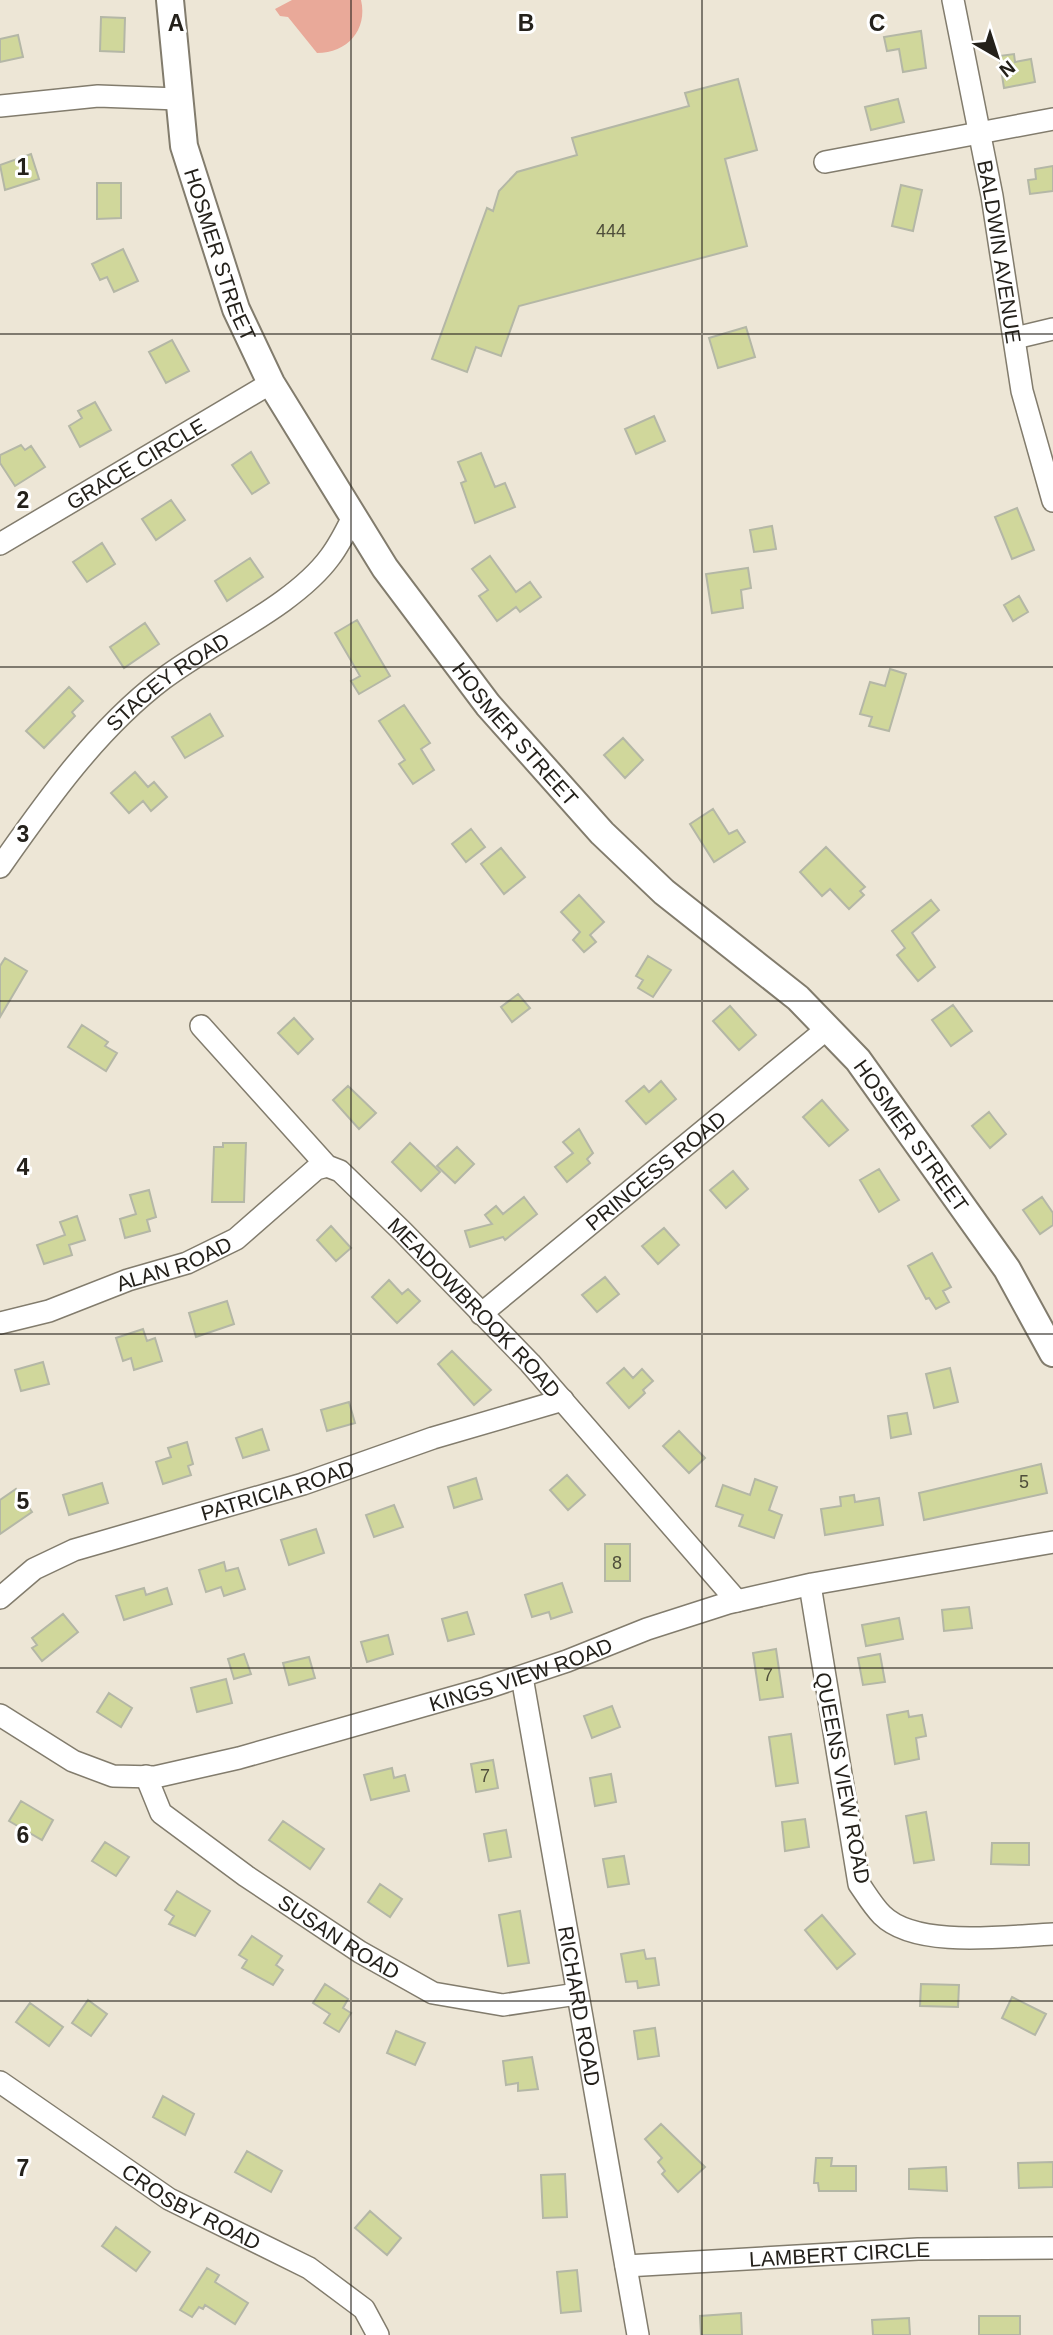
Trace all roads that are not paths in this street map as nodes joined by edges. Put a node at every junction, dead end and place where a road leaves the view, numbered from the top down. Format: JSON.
{"nodes":[{"id":1,"x":170,"y":0,"type":"edge"},
{"id":2,"x":953,"y":0,"type":"edge"},
{"id":3,"x":178,"y":99,"type":"junction"},
{"id":4,"x":0,"y":106,"type":"edge"},
{"id":5,"x":1053,"y":119,"type":"edge"},
{"id":6,"x":979,"y":133,"type":"junction"},
{"id":7,"x":825,"y":162,"type":"dead end"},
{"id":8,"x":1053,"y":330,"type":"edge"},
{"id":9,"x":1015,"y":338,"type":"junction"},
{"id":10,"x":271,"y":383,"type":"junction"},
{"id":11,"x":1053,"y":501,"type":"edge"},
{"id":12,"x":354,"y":515,"type":"junction"},
{"id":13,"x":0,"y":544,"type":"edge"},
{"id":14,"x":0,"y":867,"type":"edge"},
{"id":15,"x":201,"y":1026,"type":"dead end"},
{"id":16,"x":828,"y":1028,"type":"junction"},
{"id":17,"x":327,"y":1166,"type":"junction"},
{"id":18,"x":481,"y":1314,"type":"junction"},
{"id":19,"x":0,"y":1323,"type":"edge"},
{"id":20,"x":1053,"y":1353,"type":"edge"},
{"id":21,"x":563,"y":1400,"type":"junction"},
{"id":22,"x":1053,"y":1542,"type":"edge"},
{"id":23,"x":810,"y":1585,"type":"junction"},
{"id":24,"x":0,"y":1598,"type":"edge"},
{"id":25,"x":737,"y":1601,"type":"junction"},
{"id":26,"x":522,"y":1677,"type":"junction"},
{"id":27,"x":0,"y":1715,"type":"edge"},
{"id":28,"x":146,"y":1776,"type":"junction"},
{"id":29,"x":1053,"y":1934,"type":"edge"},
{"id":30,"x":577,"y":1994,"type":"junction"},
{"id":31,"x":0,"y":2082,"type":"edge"},
{"id":32,"x":1053,"y":2248,"type":"edge"},
{"id":33,"x":626,"y":2266,"type":"junction"},
{"id":34,"x":378,"y":2335,"type":"edge"},
{"id":35,"x":638,"y":2335,"type":"edge"}],
"edges":[{"from":1,"to":3,"type":"street","name":"HOSMER STREET"},
{"from":2,"to":6,"type":"street","name":"BALDWIN AVENUE"},
{"from":3,"to":4,"type":"street"},
{"from":3,"to":10,"type":"street","name":"HOSMER STREET"},
{"from":5,"to":6,"type":"street"},
{"from":6,"to":7,"type":"street"},
{"from":6,"to":9,"type":"street","name":"BALDWIN AVENUE"},
{"from":8,"to":9,"type":"street"},
{"from":9,"to":11,"type":"street","name":"BALDWIN AVENUE"},
{"from":10,"to":12,"type":"street","name":"HOSMER STREET"},
{"from":10,"to":13,"type":"street","name":"GRACE CIRCLE"},
{"from":12,"to":14,"type":"street","name":"STACEY ROAD"},
{"from":12,"to":16,"type":"street","name":"HOSMER STREET"},
{"from":15,"to":17,"type":"street","name":"MEADOWBROOK ROAD"},
{"from":16,"to":18,"type":"street","name":"PRINCESS ROAD"},
{"from":16,"to":20,"type":"street","name":"HOSMER STREET"},
{"from":17,"to":18,"type":"street","name":"MEADOWBROOK ROAD"},
{"from":17,"to":19,"type":"street","name":"ALAN ROAD"},
{"from":18,"to":21,"type":"street","name":"MEADOWBROOK ROAD"},
{"from":21,"to":24,"type":"street","name":"PATRICIA ROAD"},
{"from":21,"to":25,"type":"street","name":"MEADOWBROOK ROAD"},
{"from":22,"to":23,"type":"street","name":"KINGS VIEW ROAD"},
{"from":23,"to":25,"type":"street","name":"KINGS VIEW ROAD"},
{"from":23,"to":29,"type":"street","name":"QUEENS VIEW ROAD"},
{"from":25,"to":26,"type":"street","name":"KINGS VIEW ROAD"},
{"from":26,"to":28,"type":"street","name":"KINGS VIEW ROAD"},
{"from":26,"to":30,"type":"street","name":"RICHARD ROAD"},
{"from":27,"to":28,"type":"street","name":"KINGS VIEW ROAD"},
{"from":28,"to":30,"type":"street","name":"SUSAN ROAD"},
{"from":30,"to":33,"type":"street","name":"RICHARD ROAD"},
{"from":31,"to":34,"type":"street","name":"CROSBY ROAD"},
{"from":32,"to":33,"type":"street","name":"LAMBERT CIRCLE"},
{"from":33,"to":35,"type":"street","name":"RICHARD ROAD"}]}
